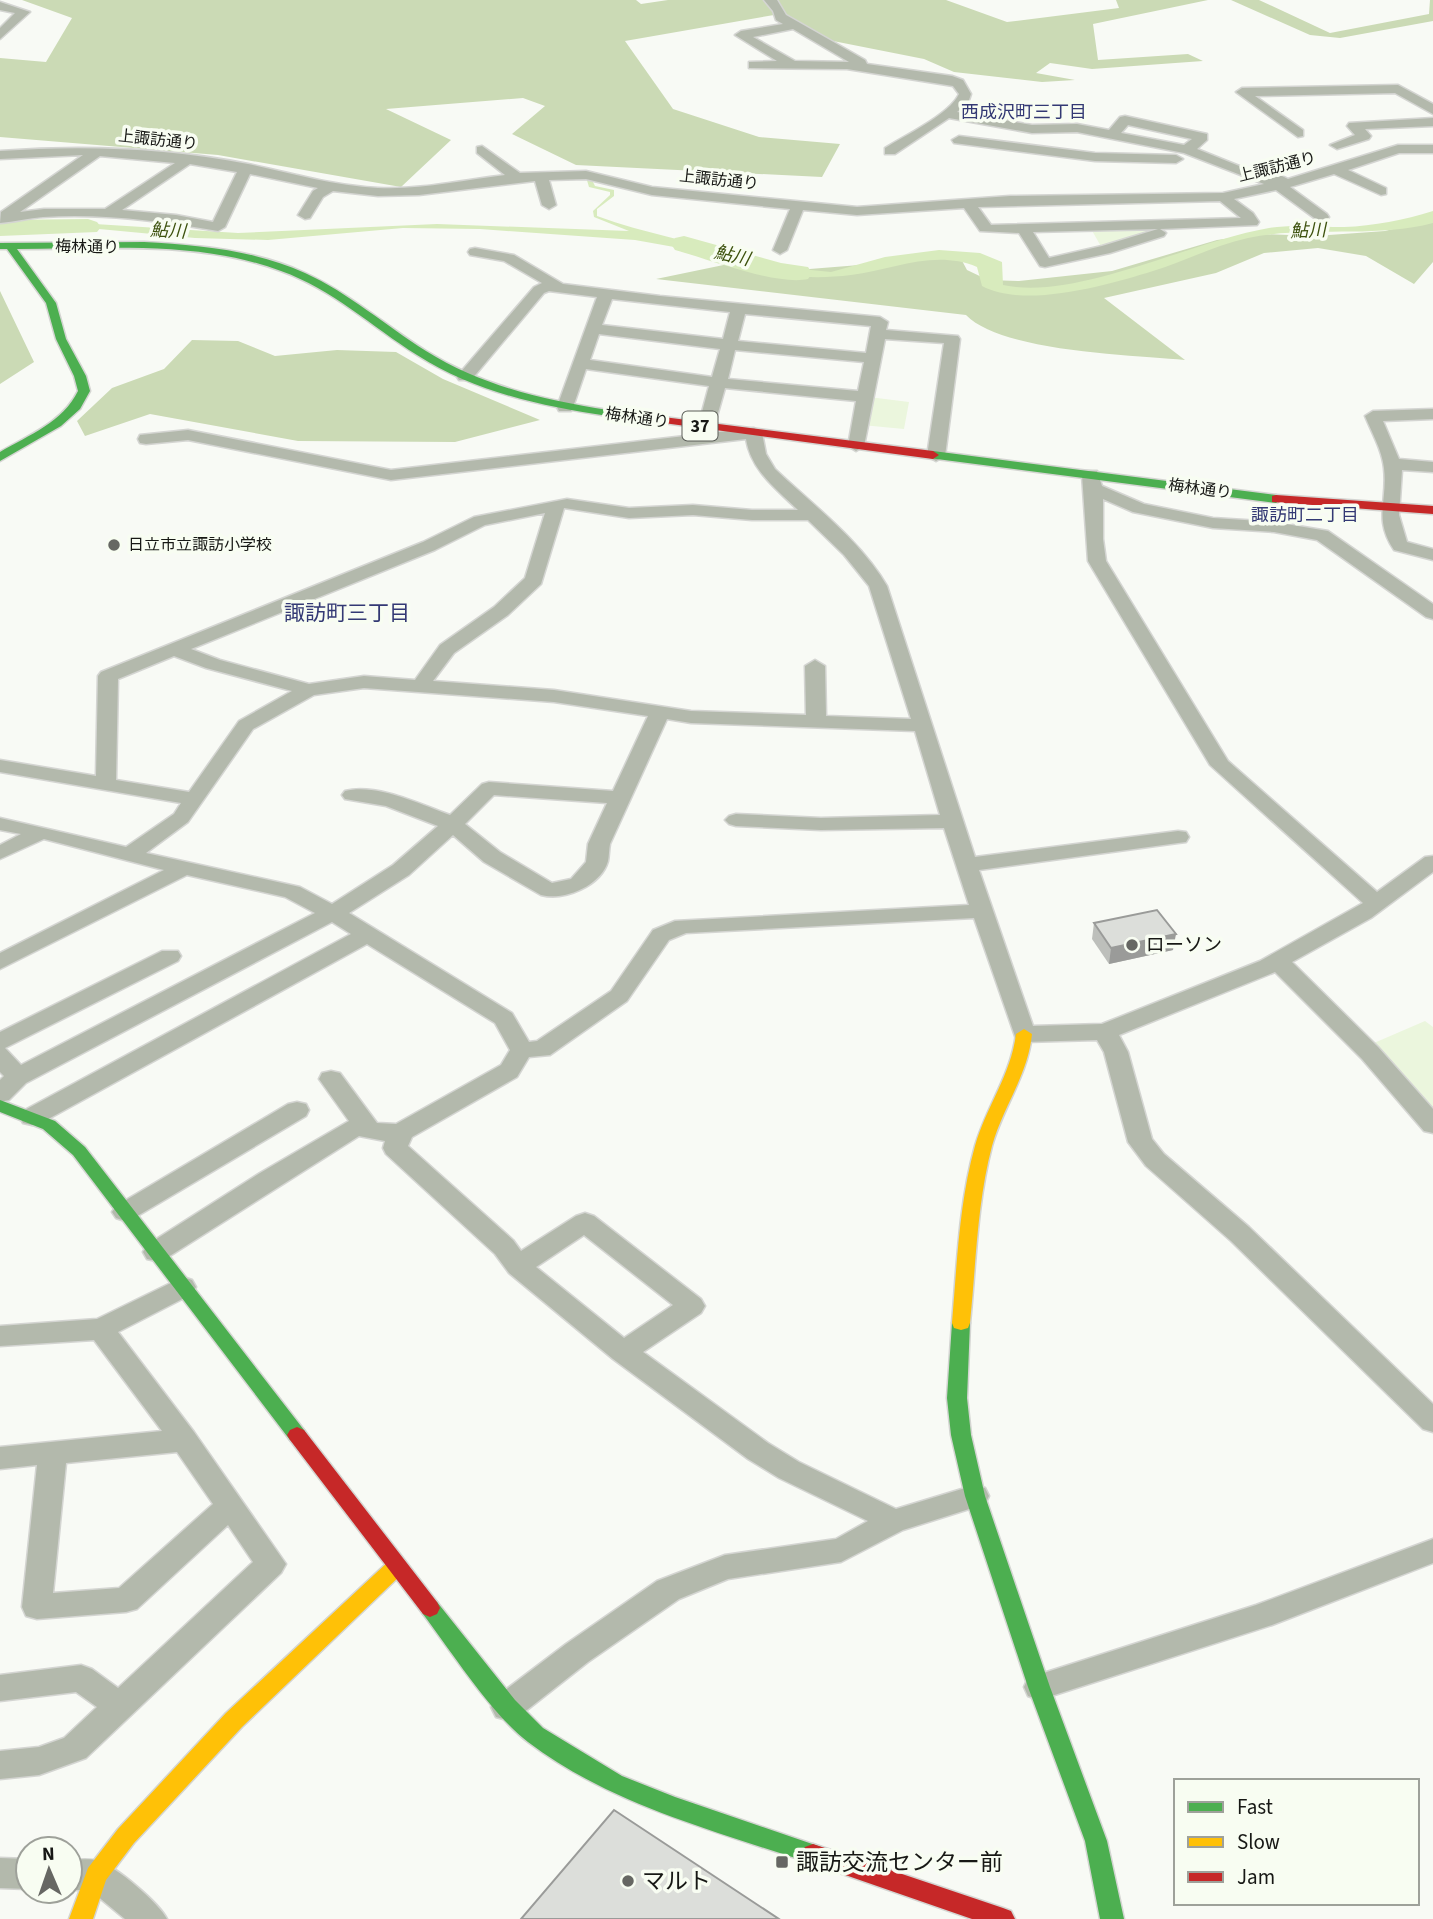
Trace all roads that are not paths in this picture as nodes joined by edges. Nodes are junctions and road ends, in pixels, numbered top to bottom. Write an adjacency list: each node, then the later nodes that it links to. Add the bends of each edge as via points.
1 (770, 0): 3 (street)
2 (0, 6): 4 (street, via 24,12)
3 (792, 26): 6 (street, via 741,35); 7 (street)
4 (0, 35)
5 (753, 65): 6 (street)
6 (792, 65): 7 (street)
7 (870, 68): 9 (street, via 958,83 965,94 963,100)
8 (1433, 110): 12 (street, via 1398,89 1242,92)
9 (947, 114): 11 (street); 20 (street)
10 (1433, 122): 15 (street, via 1354,126 1364,136)
11 (1050, 130): 13 (street, via 1077,128); 18 (street)
12 (1298, 133)
13 (1112, 135): 19 (street); 19 (street, via 1125,120 1202,137)
14 (959, 140): 18 (street)
15 (1337, 145)
16 (482, 149): 28 (street)
17 (1433, 149): 26 (street, 上諏訪通り, via 1398,149)
18 (1038, 150): 24 (street, via 1095,157)
19 (1187, 150): 24 (street)
20 (890, 151)
21 (97, 152): 22 (street, 上諏訪通り, via 31,150); 23 (street, 上諏訪通り); 42 (street)
22 (0, 155)
23 (188, 160): 25 (street, 上諏訪通り); 39 (street)
24 (1218, 160): 29 (street, via 1262,180)
25 (246, 168): 31 (street, 上諏訪通り); 39 (street, via 218,227)
26 (1336, 170): 29 (street, 上諏訪通り); 33 (street)
27 (540, 175): 28 (street, 上諏訪通り); 35 (street, 上諏訪通り, via 586,175 652,191); 37 (street)
28 (517, 177): 31 (street, 上諏訪通り, via 468,189 397,192)
29 (1299, 181): 30 (street, 上諏訪通り)
30 (1279, 186): 34 (street, 上諏訪通り); 41 (street)
31 (331, 187): 40 (street, via 318,194)
32 (792, 191): 35 (street)
33 (1381, 191)
34 (1223, 197): 36 (street, 上諏訪通り, via 1082,197); 43 (street, via 1252,222)
35 (779, 204): 38 (street, 上諏訪通り)
36 (969, 204): 38 (street, 上諏訪通り, via 920,201 857,211); 44 (street, via 985,228)
37 (548, 205)
38 (798, 206): 46 (street)
39 (108, 213): 42 (street, via 44,213)
40 (306, 215)
41 (1322, 217)
42 (0, 219)
43 (1161, 225): 44 (street); 44 (street, via 1163,232 1045,263)
44 (1024, 229)
45 (5, 246): 56 (street, 梅林通り / 37, via 167,248 282,268 319,285); 66 (street, via 50,302 84,395 63,420)
46 (780, 250)
47 (475, 252): 48 (street, via 511,258)
48 (558, 288): 49 (street); 56 (street, via 539,290)
49 (607, 293): 50 (street); 51 (street)
50 (739, 309): 52 (street, via 880,322); 53 (street)
51 (592, 328): 53 (street); 55 (street)
52 (878, 334): 54 (street); 65 (street, via 952,339)
53 (728, 345): 54 (street); 57 (street)
54 (873, 358): 58 (street)
55 (580, 363): 57 (street); 59 (street)
56 (465, 377): 59 (street, 梅林通り / 37)
57 (719, 384): 58 (street); 61 (street)
58 (865, 397): 64 (street)
59 (565, 407): 61 (street, 梅林通り / 37)
60 (1433, 414): 67 (street, via 1373,415)
61 (706, 427): 62 (street, 梅林通り / 37)
62 (754, 433): 63 (street, via 391,475 188,435); 64 (street, 梅林通り / 37); 73 (street, via 757,454 769,472)
63 (146, 439)
64 (856, 446): 65 (street, 梅林通り / 37)
65 (936, 456): 69 (street, 梅林通り / 37)
66 (0, 457)
67 (1392, 464): 68 (street); 71 (street)
68 (1433, 467)
69 (1093, 482): 71 (street, 梅林通り / 37); 75 (street, via 1139,508 1322,535); 99 (street, via 1092,543 1097,561 1220,765)
70 (567, 504): 73 (street, via 629,513 693,510)
71 (1388, 508): 72 (street, 梅林通り / 37); 74 (street, via 1391,532 1399,546)
72 (1433, 510)
73 (811, 515): 82 (street, via 871,573 878,586)
74 (1433, 555)
75 (1433, 613)
76 (173, 649): 78 (street, via 480,521 556,505 534,580 501,611 447,649); 79 (street); 84 (street, via 108,676)
77 (816, 666): 81 (street)
78 (420, 686): 79 (street, via 364,682); 80 (street, via 554,696)
79 (309, 690): 87 (street, via 246,725)
80 (660, 712): 81 (street); 86 (street)
81 (816, 721): 82 (street)
82 (924, 725): 89 (street)
83 (0, 766): 84 (street)
84 (106, 783): 87 (street)
85 (352, 794): 91 (street, via 390,800)
86 (620, 798): 91 (street, via 489,788); 91 (street, via 599,844 597,863 578,884 549,890 492,857)
87 (193, 799): 95 (street, via 181,818)
88 (736, 820): 89 (street, via 821,824)
89 (953, 821): 97 (street)
90 (0, 824): 92 (street)
91 (453, 824): 101 (street, via 401,870)
92 (41, 832): 94 (street); 95 (street)
93 (1178, 837): 97 (street)
94 (0, 853)
95 (129, 855): 98 (street)
96 (1433, 862): 99 (street)
97 (967, 865): 100 (street)
98 (184, 868): 101 (street, via 292,892); 105 (street)
99 (1376, 903): 104 (street)
100 (982, 911): 107 (street); 109 (street, via 683,926 661,935 620,996 542,1049)
101 (333, 914): 102 (street); 112 (street)
102 (367, 934): 109 (street, via 504,1018); 115 (street)
103 (170, 956): 108 (street)
104 (1277, 961): 106 (street); 116 (street)
105 (0, 962)
106 (1105, 1032): 107 (street); 126 (street, via 1116,1052 1140,1142 1155,1160 1240,1234)
107 (1024, 1034): 130 (street, via 1023,1056 995,1112 975,1183 957,1398)
108 (0, 1042)
109 (522, 1050): 118 (street, via 509,1071)
110 (0, 1055): 112 (street)
111 (331, 1079): 117 (street)
112 (8, 1086)
113 (0, 1106): 115 (street)
114 (298, 1110): 119 (street)
115 (32, 1117): 119 (street, via 66,1137)
116 (1433, 1125)
117 (369, 1129): 118 (street); 120 (street, via 356,1127)
118 (401, 1132): 121 (street, via 395,1147 504,1247)
119 (125, 1212): 120 (street)
120 (156, 1252): 122 (street)
121 (517, 1266): 125 (street); 125 (street, via 585,1222 692,1306)
122 (183, 1287): 123 (street); 134 (street)
123 (101, 1329): 124 (street); 127 (street)
124 (0, 1336)
125 (624, 1352): 132 (street, via 758,1451)
126 (1433, 1421)
127 (184, 1440): 128 (street); 131 (street)
128 (53, 1453): 129 (street); 131 (street, via 37,1607 126,1600)
129 (0, 1458)
130 (975, 1496): 132 (street); 135 (street)
131 (230, 1506): 137 (street, via 271,1564)
132 (894, 1521): 138 (street, via 841,1550 725,1567 668,1590)
133 (1433, 1551): 135 (street, via 1261,1616)
134 (397, 1566): 138 (street); 140 (street, via 234,1720 126,1836)
135 (1039, 1687): 144 (street, via 1096,1841)
136 (0, 1688): 137 (street, via 81,1678)
137 (119, 1706): 139 (street, via 75,1748 39,1762)
138 (507, 1707): 143 (street, via 535,1735 614,1783)
139 (0, 1766)
140 (84, 1874)
141 (84, 1876): 142 (street)
142 (150, 1919)
143 (1003, 1919)
144 (1112, 1919)

